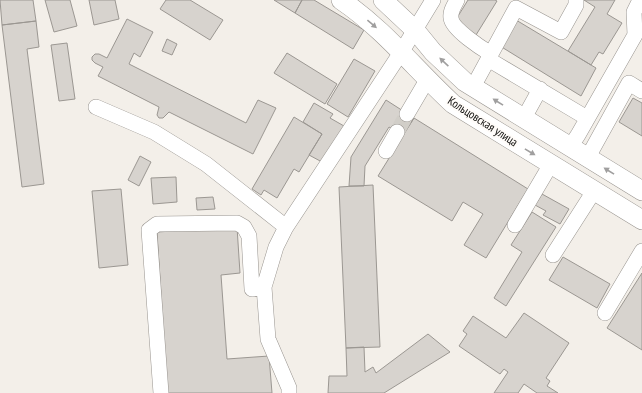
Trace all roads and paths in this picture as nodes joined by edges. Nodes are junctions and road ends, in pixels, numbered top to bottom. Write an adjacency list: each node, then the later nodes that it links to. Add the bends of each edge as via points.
1 (341, 0): 8 (main road, Кольцовская улица, one-way to 8)
2 (383, 0): 7 (main road, Кольцовская улица)
3 (433, 0): 7 (street)
4 (457, 0): 9 (street, via 452,11 452,21)
5 (576, 0): 9 (street, via 576,5 561,32 516,8)
6 (640, 0): 17 (street, via 634,12 635,35)
7 (415, 30): 8 (street); 11 (main road, Кольцовская улица, one-way to 7, via 433,52)
8 (402, 51): 10 (main road, Кольцовская улица); 27 (street)
9 (489, 56): 11 (street); 12 (street)
10 (427, 80): 15 (street); 22 (main road, Кольцовская улица, one-way to 22, via 452,104)
11 (473, 87): 16 (main road, Кольцовская улица, one-way to 11)
12 (540, 89): 16 (street); 17 (street)
13 (642, 91): 21 (street, via 629,84)
14 (96, 107): 27 (street, via 154,132 206,164)
15 (407, 114)
16 (524, 118): 19 (main road, Кольцовская улица)
17 (587, 118): 19 (street)
18 (397, 132): 20 (street)
19 (570, 147): 21 (main road, Кольцовская улица)
20 (386, 151)
21 (588, 157): 24 (main road, Кольцовская улица, one-way to 21)
22 (550, 164): 23 (main road, Кольцовская улица); 26 (street)
23 (594, 191): 25 (main road, Кольцовская улица); 29 (street)
24 (642, 191)
25 (642, 220)
26 (515, 225)
27 (286, 227): 30 (street, via 276,247)
28 (642, 251): 31 (street)
29 (553, 255)
30 (264, 288): 32 (street, via 252,289 249,236 244,227 237,223 157,224 149,230); 33 (street, via 268,339)
31 (605, 313)
32 (161, 393)
33 (289, 393)

